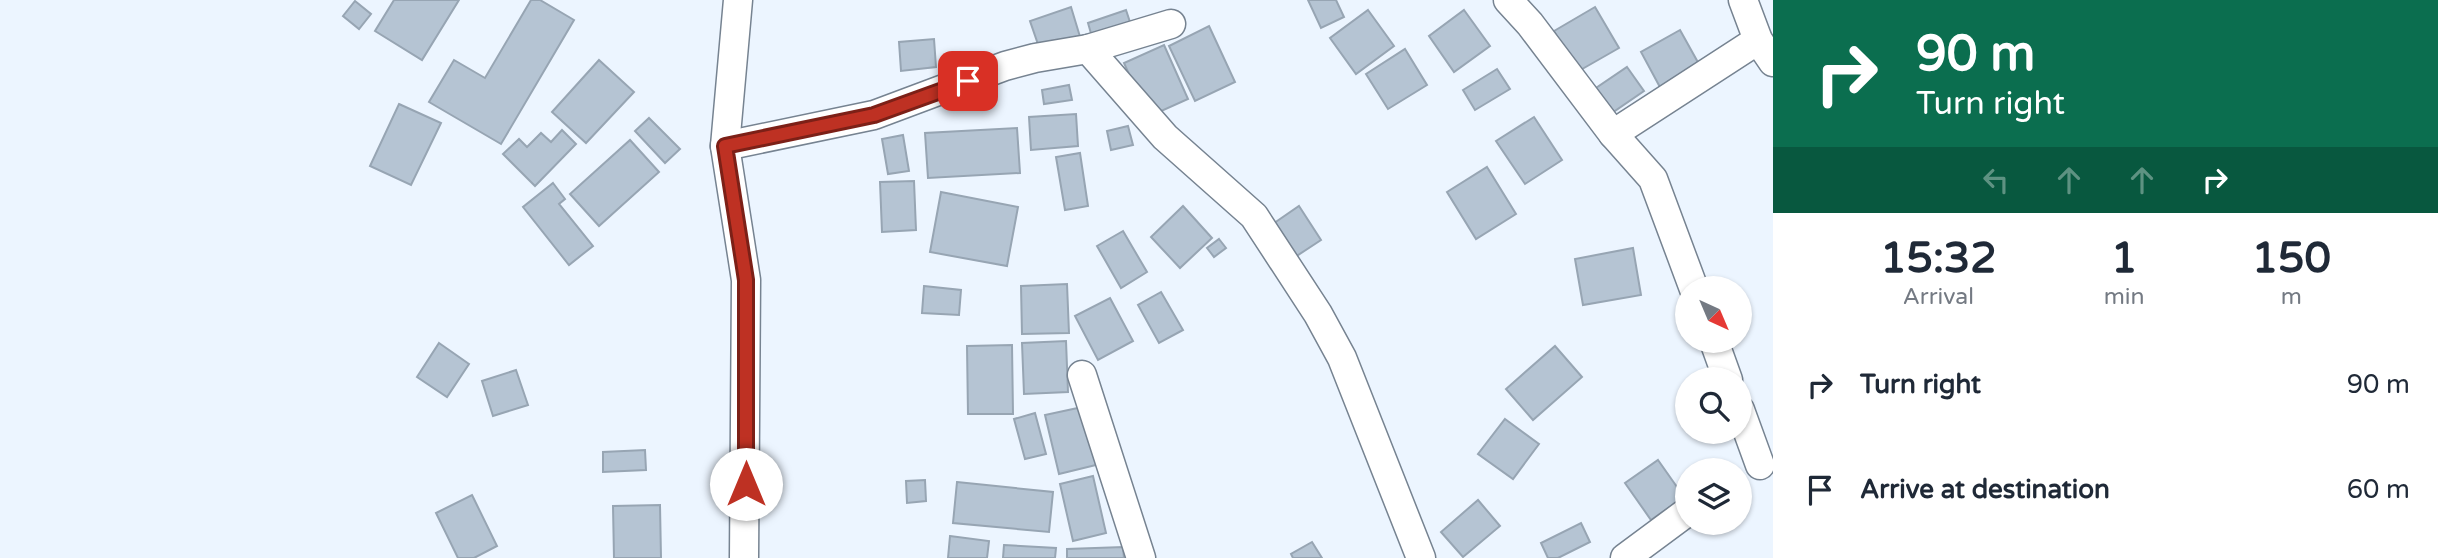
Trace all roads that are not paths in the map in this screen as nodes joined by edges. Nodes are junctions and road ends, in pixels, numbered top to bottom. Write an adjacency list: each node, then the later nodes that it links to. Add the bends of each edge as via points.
1 (738, 0): 8 (street)
2 (1508, 0): 7 (street)
3 (1743, 0): 6 (street)
4 (1171, 24): 5 (street)
5 (1087, 49): 8 (street, via 1005,66 874,115); 16 (street, via 1165,137 1254,216 1342,358)
6 (1765, 51): 7 (street)
7 (1613, 134): 9 (street, via 1653,179)
8 (725, 146): 14 (street, via 746,280)
9 (1689, 276)
10 (1082, 375): 15 (street)
11 (1751, 444): 12 (street)
12 (1758, 466)
13 (1675, 521): 17 (street)
14 (744, 558)
15 (1141, 558)
16 (1421, 558)
17 (1625, 558)

